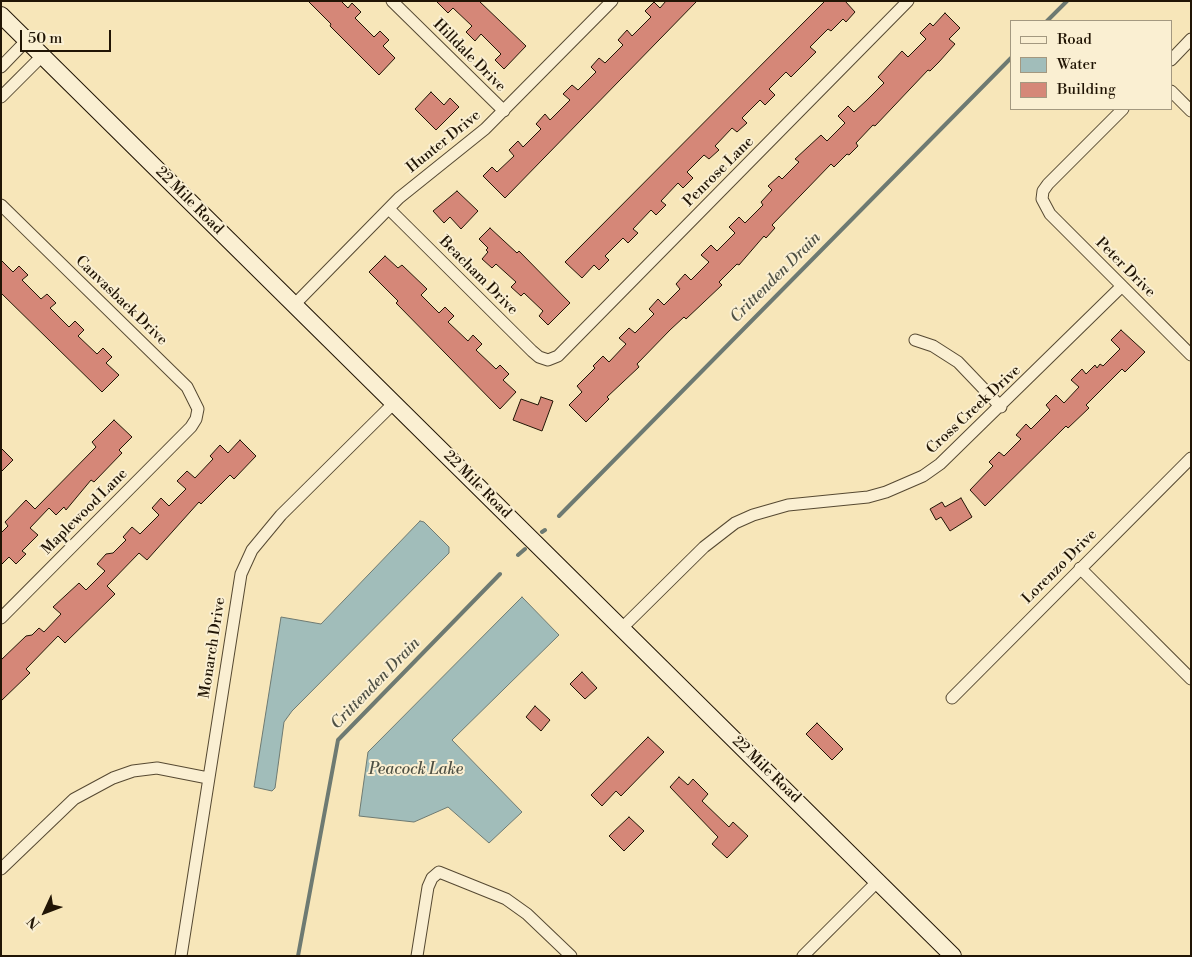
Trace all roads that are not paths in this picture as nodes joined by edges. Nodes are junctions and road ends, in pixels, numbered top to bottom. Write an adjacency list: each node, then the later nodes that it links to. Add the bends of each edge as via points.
1 (392, 1): 13 (street, Hilldale Drive)
2 (612, 1): 13 (street, Hunter Drive)
3 (908, 1): 21 (street, Penrose Lane, via 564,352)
4 (1, 15): 6 (street, 22 Mile Road)
5 (1191, 39): 8 (street)
6 (27, 40): 7 (street, 22 Mile Road); 9 (street)
7 (42, 56): 11 (street); 18 (street, 22 Mile Road)
8 (1172, 59)
9 (1, 68)
10 (1172, 92): 14 (street)
11 (1, 96)
12 (1121, 110): 17 (street, Peter Drive, via 1048,184 1042,199 1050,214)
13 (504, 111): 16 (street, Hunter Drive)
14 (1191, 111)
15 (1, 205): 24 (street, Canvasback Drive, via 187,387 198,409)
16 (389, 209): 18 (street, Hunter Drive); 21 (street, Beacham Drive, via 532,352)
17 (1122, 286): 20 (street, Peter Drive); 23 (street, Cross Creek Drive)
18 (294, 304): 22 (street, 22 Mile Road)
19 (915, 340): 23 (street, via 933,346 958,362)
20 (1191, 355)
21 (548, 360)
22 (394, 403): 28 (street, 22 Mile Road); 31 (street, Monarch Drive, via 281,515 252,550 240,582)
23 (1001, 407): 28 (street, Cross Creek Drive, via 947,459 906,485 868,496 771,509 735,524 704,547)
24 (190, 427): 27 (street, Maplewood Lane)
25 (1191, 458): 26 (street, Lorenzo Drive)
26 (1080, 568): 29 (street); 30 (street, Lorenzo Drive)
27 (1, 618)
28 (622, 628): 33 (street, 22 Mile Road)
29 (1191, 679)
30 (952, 698)
31 (208, 778): 32 (street, via 158,768 113,778 74,798); 34 (street, Monarch Drive)
32 (1, 869)
33 (879, 880): 37 (street); 38 (street, 22 Mile Road)
34 (181, 956)
35 (417, 956): 36 (street, via 428,887 439,872 506,899 527,914)
36 (571, 956)
37 (803, 956)
38 (954, 956)

